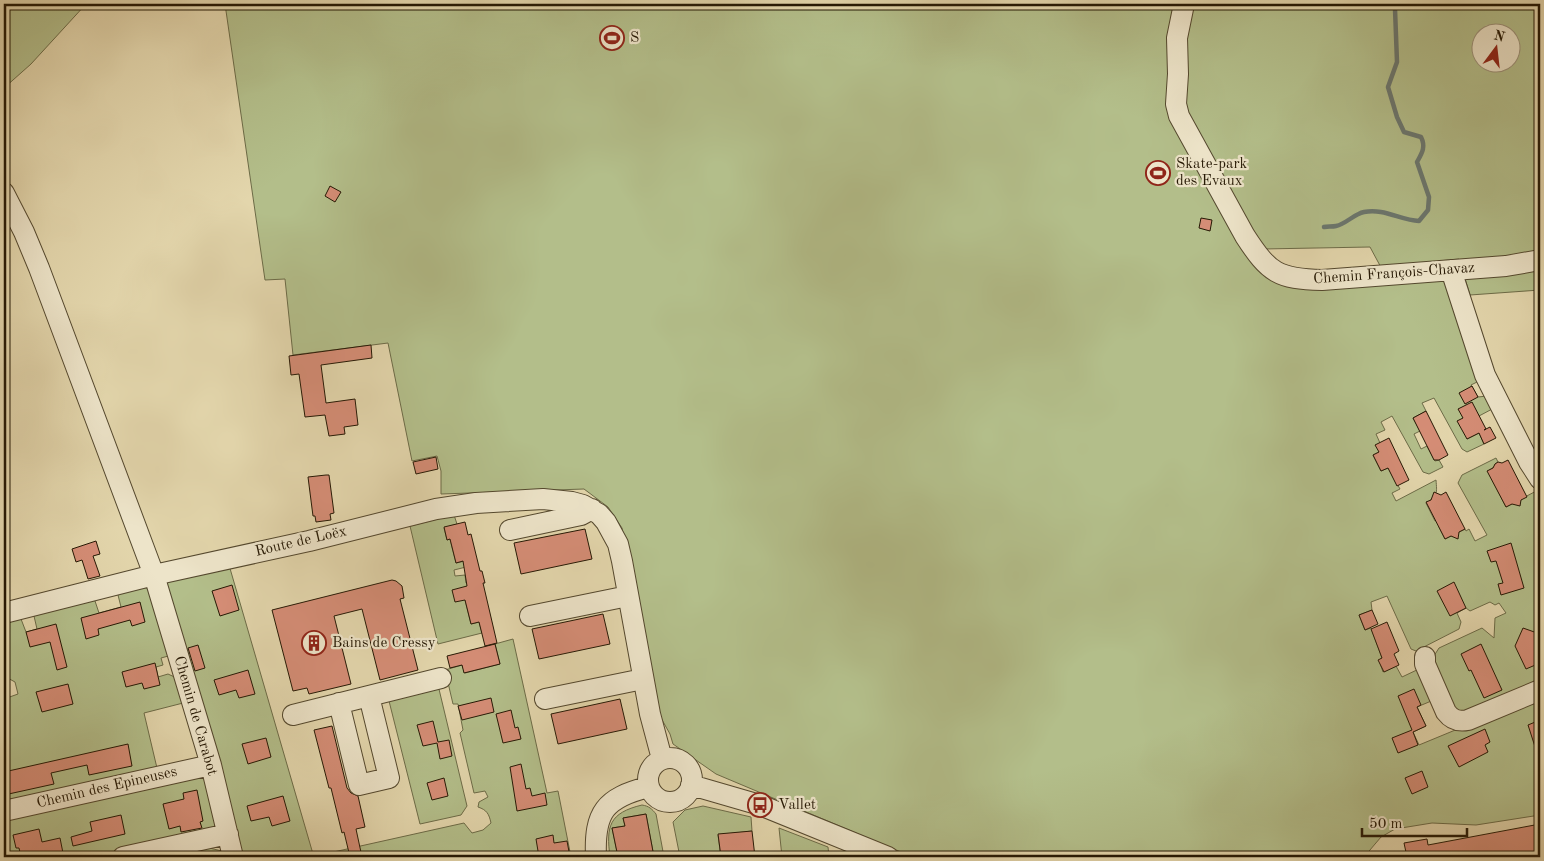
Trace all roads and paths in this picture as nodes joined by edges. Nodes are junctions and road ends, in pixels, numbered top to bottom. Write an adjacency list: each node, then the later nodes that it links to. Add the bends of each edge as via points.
1 (1184, 4): 4 (street, Chemin François-Chavaz, via 1177,38 1176,104 1245,236 1272,269 1286,277 1322,280)
2 (4, 193): 8 (street, via 39,268)
3 (1540, 260): 4 (street, Chemin François-Chavaz)
4 (1451, 270): 5 (street, via 1485,375)
5 (1540, 479)
6 (592, 509): 7 (street); 8 (street, Route de Loëx, via 572,502 543,499 458,505); 9 (street, Route de Loëx, via 606,522 618,544)
7 (510, 530)
8 (154, 575): 10 (street, Route de Loëx); 21 (street, Chemin de Carabot)
9 (628, 596): 11 (street); 14 (street, Route de Loëx)
10 (4, 613)
11 (530, 616)
12 (1425, 658): 15 (street, via 1446,712 1455,720 1468,720)
13 (441, 678): 16 (street)
14 (644, 679): 17 (street); 20 (street, Route de Loëx)
15 (1540, 690)
16 (368, 696): 18 (street); 18 (street, via 388,778 359,785)
17 (545, 700)
18 (338, 704): 19 (street)
19 (293, 715)
20 (662, 759): 22 (street, via 675,758 682,762 691,773); 23 (street, via 651,768)
21 (210, 766): 24 (street, Chemin des Epineuses); 25 (street, Chemin de Carabot)
22 (691, 785): 23 (street, via 684,796 673,802 654,796); 29 (street, via 760,805)
23 (648, 786): 28 (street, via 622,795 605,810 596,832)
24 (4, 811)
25 (228, 834): 26 (street); 27 (street, Chemin de Carabot)
26 (124, 857)
27 (233, 857)
28 (596, 857)
29 (888, 857)

